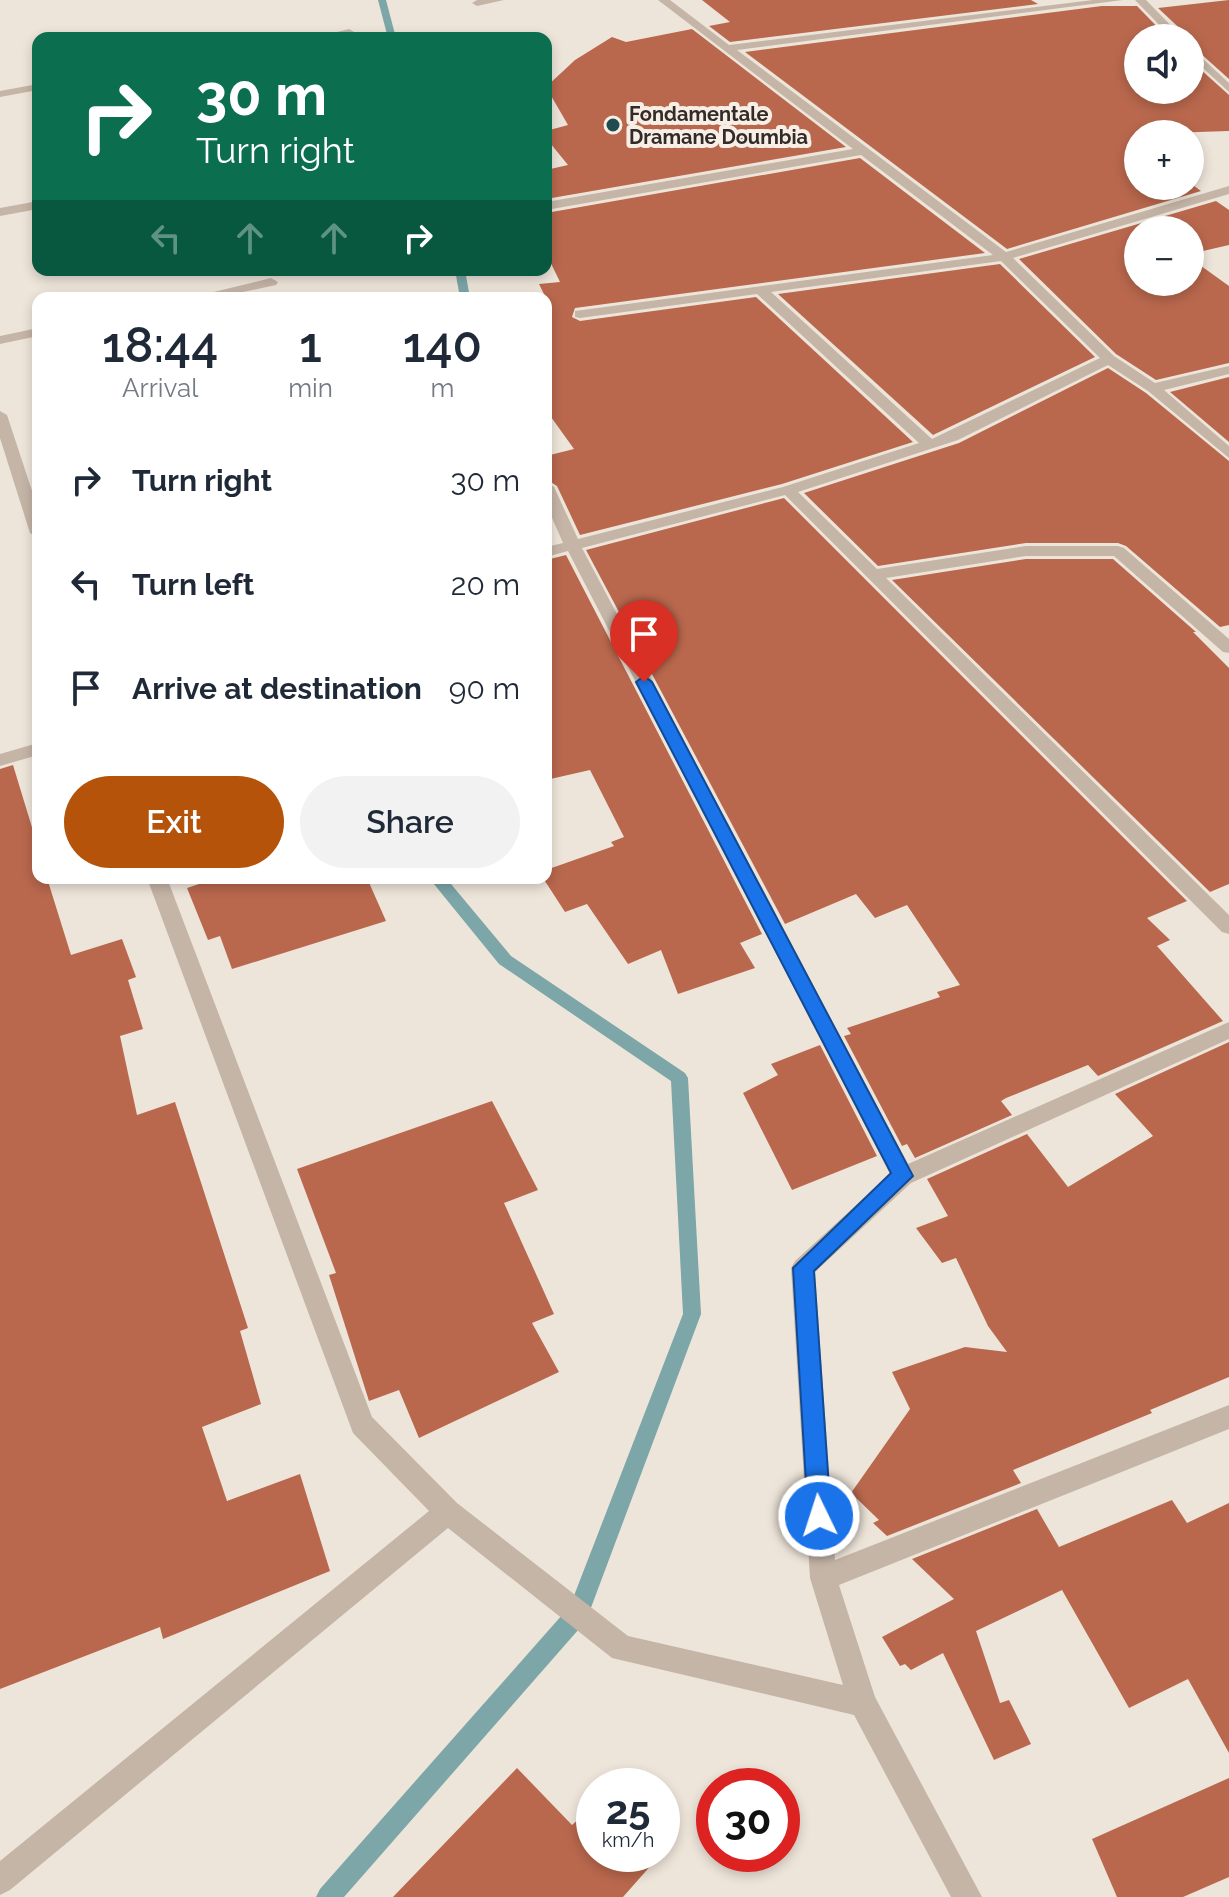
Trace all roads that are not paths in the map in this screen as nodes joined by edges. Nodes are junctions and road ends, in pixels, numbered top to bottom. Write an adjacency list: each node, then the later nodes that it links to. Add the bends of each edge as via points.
1 (499, 0): 5 (street)
2 (663, 0): 7 (street)
3 (1118, 0): 7 (street)
4 (1140, 0): 6 (street)
5 (477, 3)
6 (1164, 24)
7 (729, 48): 12 (street)
8 (1204, 64): 10 (street)
9 (32, 88): 11 (street)
10 (1229, 89)
11 (0, 94)
12 (862, 151): 14 (street); 17 (street)
13 (1229, 190): 17 (street)
14 (552, 205)
15 (32, 206): 16 (street)
16 (0, 212)
17 (1004, 257): 19 (street); 24 (street)
18 (268, 276): 20 (street)
19 (759, 289): 21 (street); 28 (street)
20 (216, 292)
21 (580, 314)
22 (32, 333): 23 (street)
23 (0, 340)
24 (1109, 359): 26 (street); 28 (street, via 953,437)
25 (1229, 370): 26 (street)
26 (1153, 388): 29 (street)
27 (0, 415): 32 (street)
28 (928, 443): 30 (street)
29 (1229, 454)
30 (788, 490): 33 (street); 35 (street)
31 (552, 500): 33 (street)
32 (32, 514)
33 (572, 544): 34 (street); 42 (street)
34 (552, 550)
35 (873, 575): 36 (street, via 998,554 1118,551); 40 (street)
36 (1229, 648)
37 (32, 751): 38 (street)
38 (0, 760)
39 (159, 884): 44 (street, via 362,1425)
40 (1229, 927)
41 (1229, 1030): 42 (street)
42 (903, 1176): 45 (street, via 803,1268)
43 (1229, 1417): 45 (street)
44 (448, 1512): 46 (street, via 622,1648); 47 (street)
45 (823, 1578): 46 (street)
46 (863, 1703): 48 (street)
47 (0, 1880)
48 (967, 1897)

